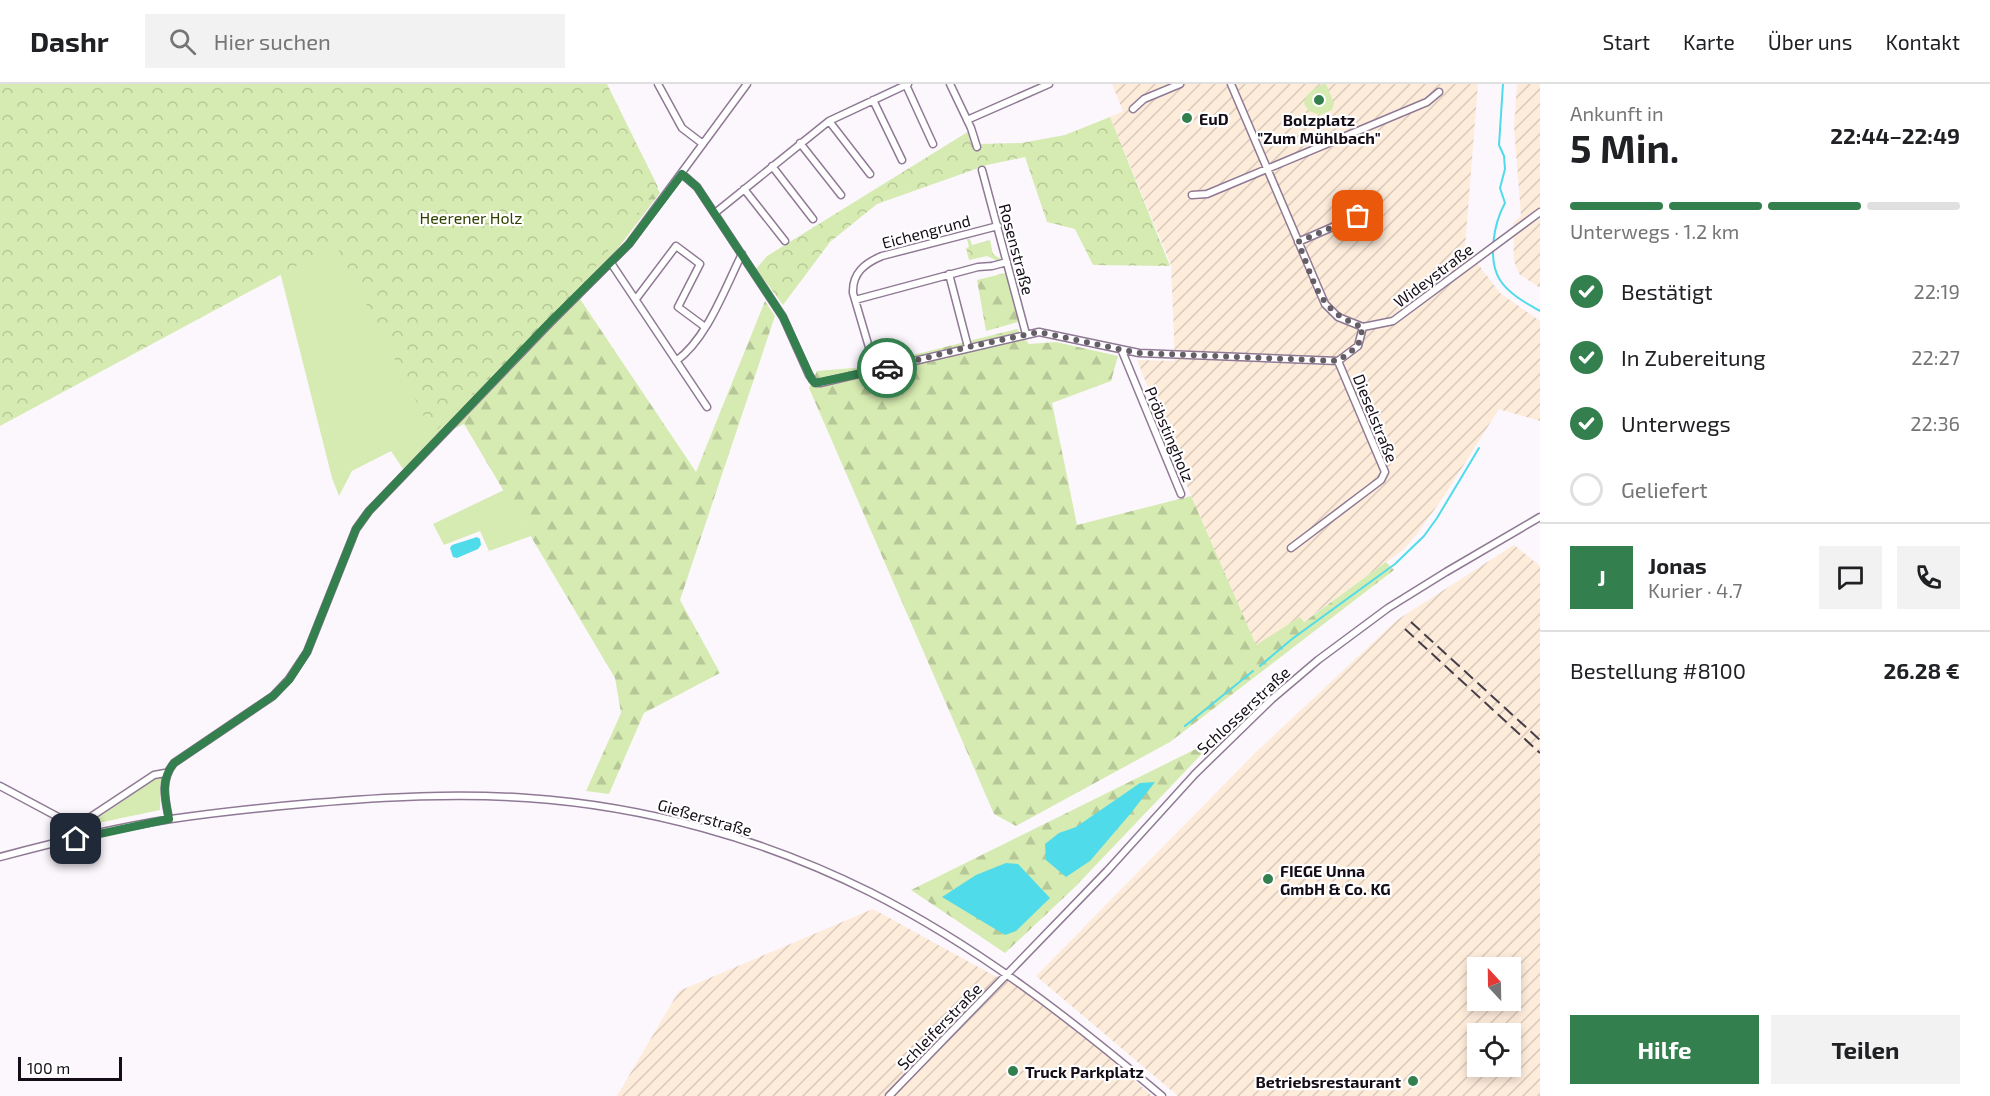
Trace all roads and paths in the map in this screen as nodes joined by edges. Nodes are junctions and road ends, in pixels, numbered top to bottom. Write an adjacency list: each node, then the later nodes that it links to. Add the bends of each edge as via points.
1 (658, 84): 14 (street, via 682,128)
2 (747, 84): 14 (street)
3 (950, 84): 11 (street)
4 (1049, 84): 11 (street)
5 (1180, 84): 10 (street, via 1144,99)
6 (1232, 84): 19 (street)
7 (907, 85): 9 (street); 15 (street)
8 (1439, 92): 19 (street, via 1427,102)
9 (873, 100): 12 (street); 17 (street)
10 (1133, 109)
11 (967, 120): 16 (street)
12 (828, 121): 13 (street); 22 (street)
13 (800, 143): 18 (street); 24 (street)
14 (703, 144): 21 (street)
15 (933, 144)
16 (977, 147)
17 (902, 160)
18 (772, 166): 23 (street); 29 (street)
19 (1267, 169): 25 (street, via 1207,194); 32 (street)
20 (982, 170): 30 (street, Rosenstraße)
21 (682, 174): 27 (street, via 697,187); 34 (street)
22 (870, 174)
23 (744, 189): 27 (street); 31 (street)
24 (841, 195)
25 (1192, 195)
26 (1540, 212): 40 (street, Wideystraße, via 1393,321)
27 (715, 213): 33 (street)
28 (1373, 213): 32 (street)
29 (813, 219)
30 (998, 226): 35 (street, Rosenstraße); 38 (street, Eichengrund, via 874,259 855,278)
31 (785, 241)
32 (1298, 242): 40 (street, via 1325,304 1338,317)
33 (742, 254): 39 (street); 46 (street, via 783,317 815,383)
34 (611, 262): 37 (street); 51 (street, via 369,511 356,529 307,652 289,680 273,696)
35 (1007, 262): 36 (street); 41 (street, Rosenstraße)
36 (949, 274): 38 (street); 42 (street)
37 (636, 299): 39 (street, via 676,246 699,264 678,307); 44 (street)
38 (855, 300): 46 (street, Eichengrund)
39 (705, 327): 44 (street, via 693,347)
40 (1363, 327): 45 (street, via 1358,346)
41 (1026, 334): 42 (street); 43 (street, via 1039,332)
42 (968, 347): 46 (street)
43 (1122, 351): 45 (street); 48 (street, Pröbstingholz)
44 (676, 361): 47 (street)
45 (1338, 361): 50 (street, Dieselstraße, via 1385,472 1381,480)
46 (876, 371)
47 (707, 407)
48 (1181, 494)
49 (1540, 517): 55 (street, Schlosserstraße, via 1388,608 1293,681 1200,768)
50 (1291, 548)
51 (165, 773): 52 (street, via 154,775 73,825); 53 (street)
52 (0, 786)
53 (169, 819): 54 (street, Gießerstraße); 55 (street, Gießerstraße, via 409,796 529,798 626,810 707,829 825,872 902,910)
54 (0, 857)
55 (1008, 974): 56 (street, Schleiferstraße); 57 (street, Gießerstraße)
56 (889, 1096)
57 (1162, 1096)

